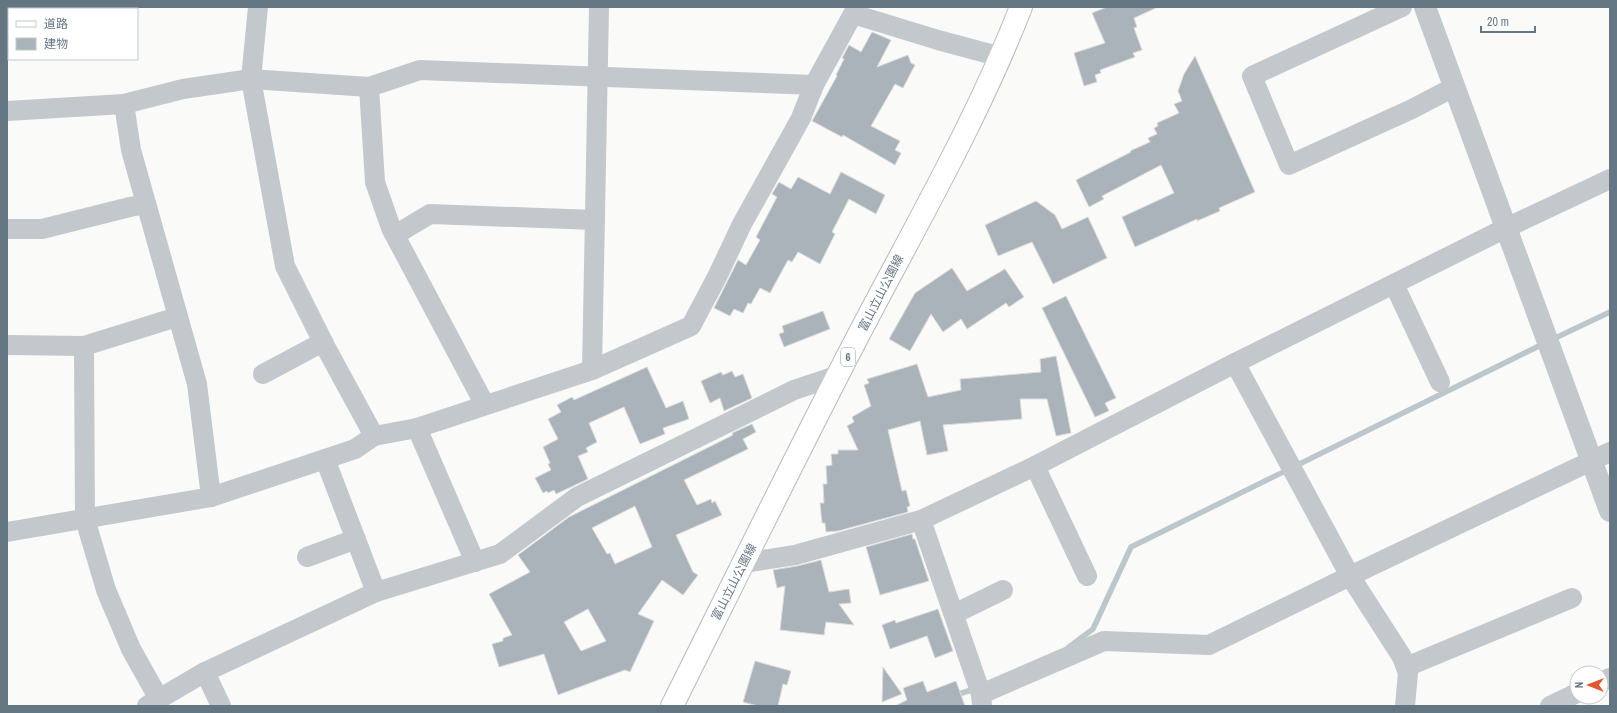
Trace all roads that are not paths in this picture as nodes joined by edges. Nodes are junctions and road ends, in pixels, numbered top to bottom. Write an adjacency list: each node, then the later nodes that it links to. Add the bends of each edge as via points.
1 (258, 7): 8 (street)
2 (599, 7): 7 (street)
3 (1021, 7): 6 (main road, 富山立山公園線 / 6)
4 (1402, 7): 11 (street, via 1252,76 1289,165)
5 (1424, 7): 11 (street)
6 (1001, 57): 9 (street, via 853,14); 28 (main road, 富山立山公園線 / 6)
7 (598, 77): 9 (street); 10 (street, via 420,70); 16 (street)
8 (251, 79): 10 (street); 12 (street, via 183,89); 22 (street, via 285,266)
9 (814, 85): 26 (street, via 800,118 742,224 691,326)
10 (368, 87): 19 (street, via 375,182)
11 (1454, 87): 17 (street)
12 (124, 104): 13 (street); 15 (street, via 131,150)
13 (7, 111)
14 (1610, 179): 17 (street)
15 (146, 204): 18 (street, via 42,228); 21 (street)
16 (595, 220): 19 (street, via 430,214); 26 (street)
17 (1506, 228): 20 (street); 35 (street)
18 (7, 229)
19 (395, 234): 30 (street)
20 (1394, 284): 25 (street); 29 (street)
21 (177, 317): 24 (street); 37 (street, via 197,384)
22 (323, 342): 27 (street); 32 (street)
23 (7, 345): 24 (street)
24 (84, 346): 39 (street)
25 (1235, 362): 36 (street); 47 (street)
26 (592, 370): 30 (street)
27 (263, 374)
28 (838, 374): 44 (street, via 794,390 577,497 500,554); 45 (main road, 富山立山公園線 / 6)
29 (1440, 382)
30 (485, 405): 31 (street)
31 (417, 428): 32 (street); 44 (street)
32 (374, 436): 34 (street, via 355,449)
33 (1610, 452): 35 (street)
34 (325, 460): 37 (street); 42 (street)
35 (1591, 461): 38 (street); 47 (street)
36 (1035, 466): 40 (street); 46 (street)
37 (211, 497): 39 (street)
38 (1610, 511)
39 (85, 519): 41 (street); 56 (street, via 106,590)
40 (921, 520): 45 (street, via 795,555); 51 (street)
41 (7, 532)
42 (356, 539): 43 (street); 49 (street)
43 (307, 557)
44 (475, 562): 49 (street)
45 (744, 563): 58 (main road, 富山立山公園線 / 6)
46 (1087, 576)
47 (1350, 576): 52 (street); 55 (street, via 1209,645 1104,641)
48 (1003, 590): 51 (street)
49 (376, 592): 53 (street)
50 (1572, 598): 52 (street)
51 (954, 614): 55 (street)
52 (1406, 667): 59 (street, via 1408,673)
53 (205, 672): 56 (street); 57 (street)
54 (1569, 697): 60 (street)
55 (982, 700)
56 (153, 703)
57 (221, 706)
58 (672, 706)
59 (1405, 706)
60 (1550, 706)

